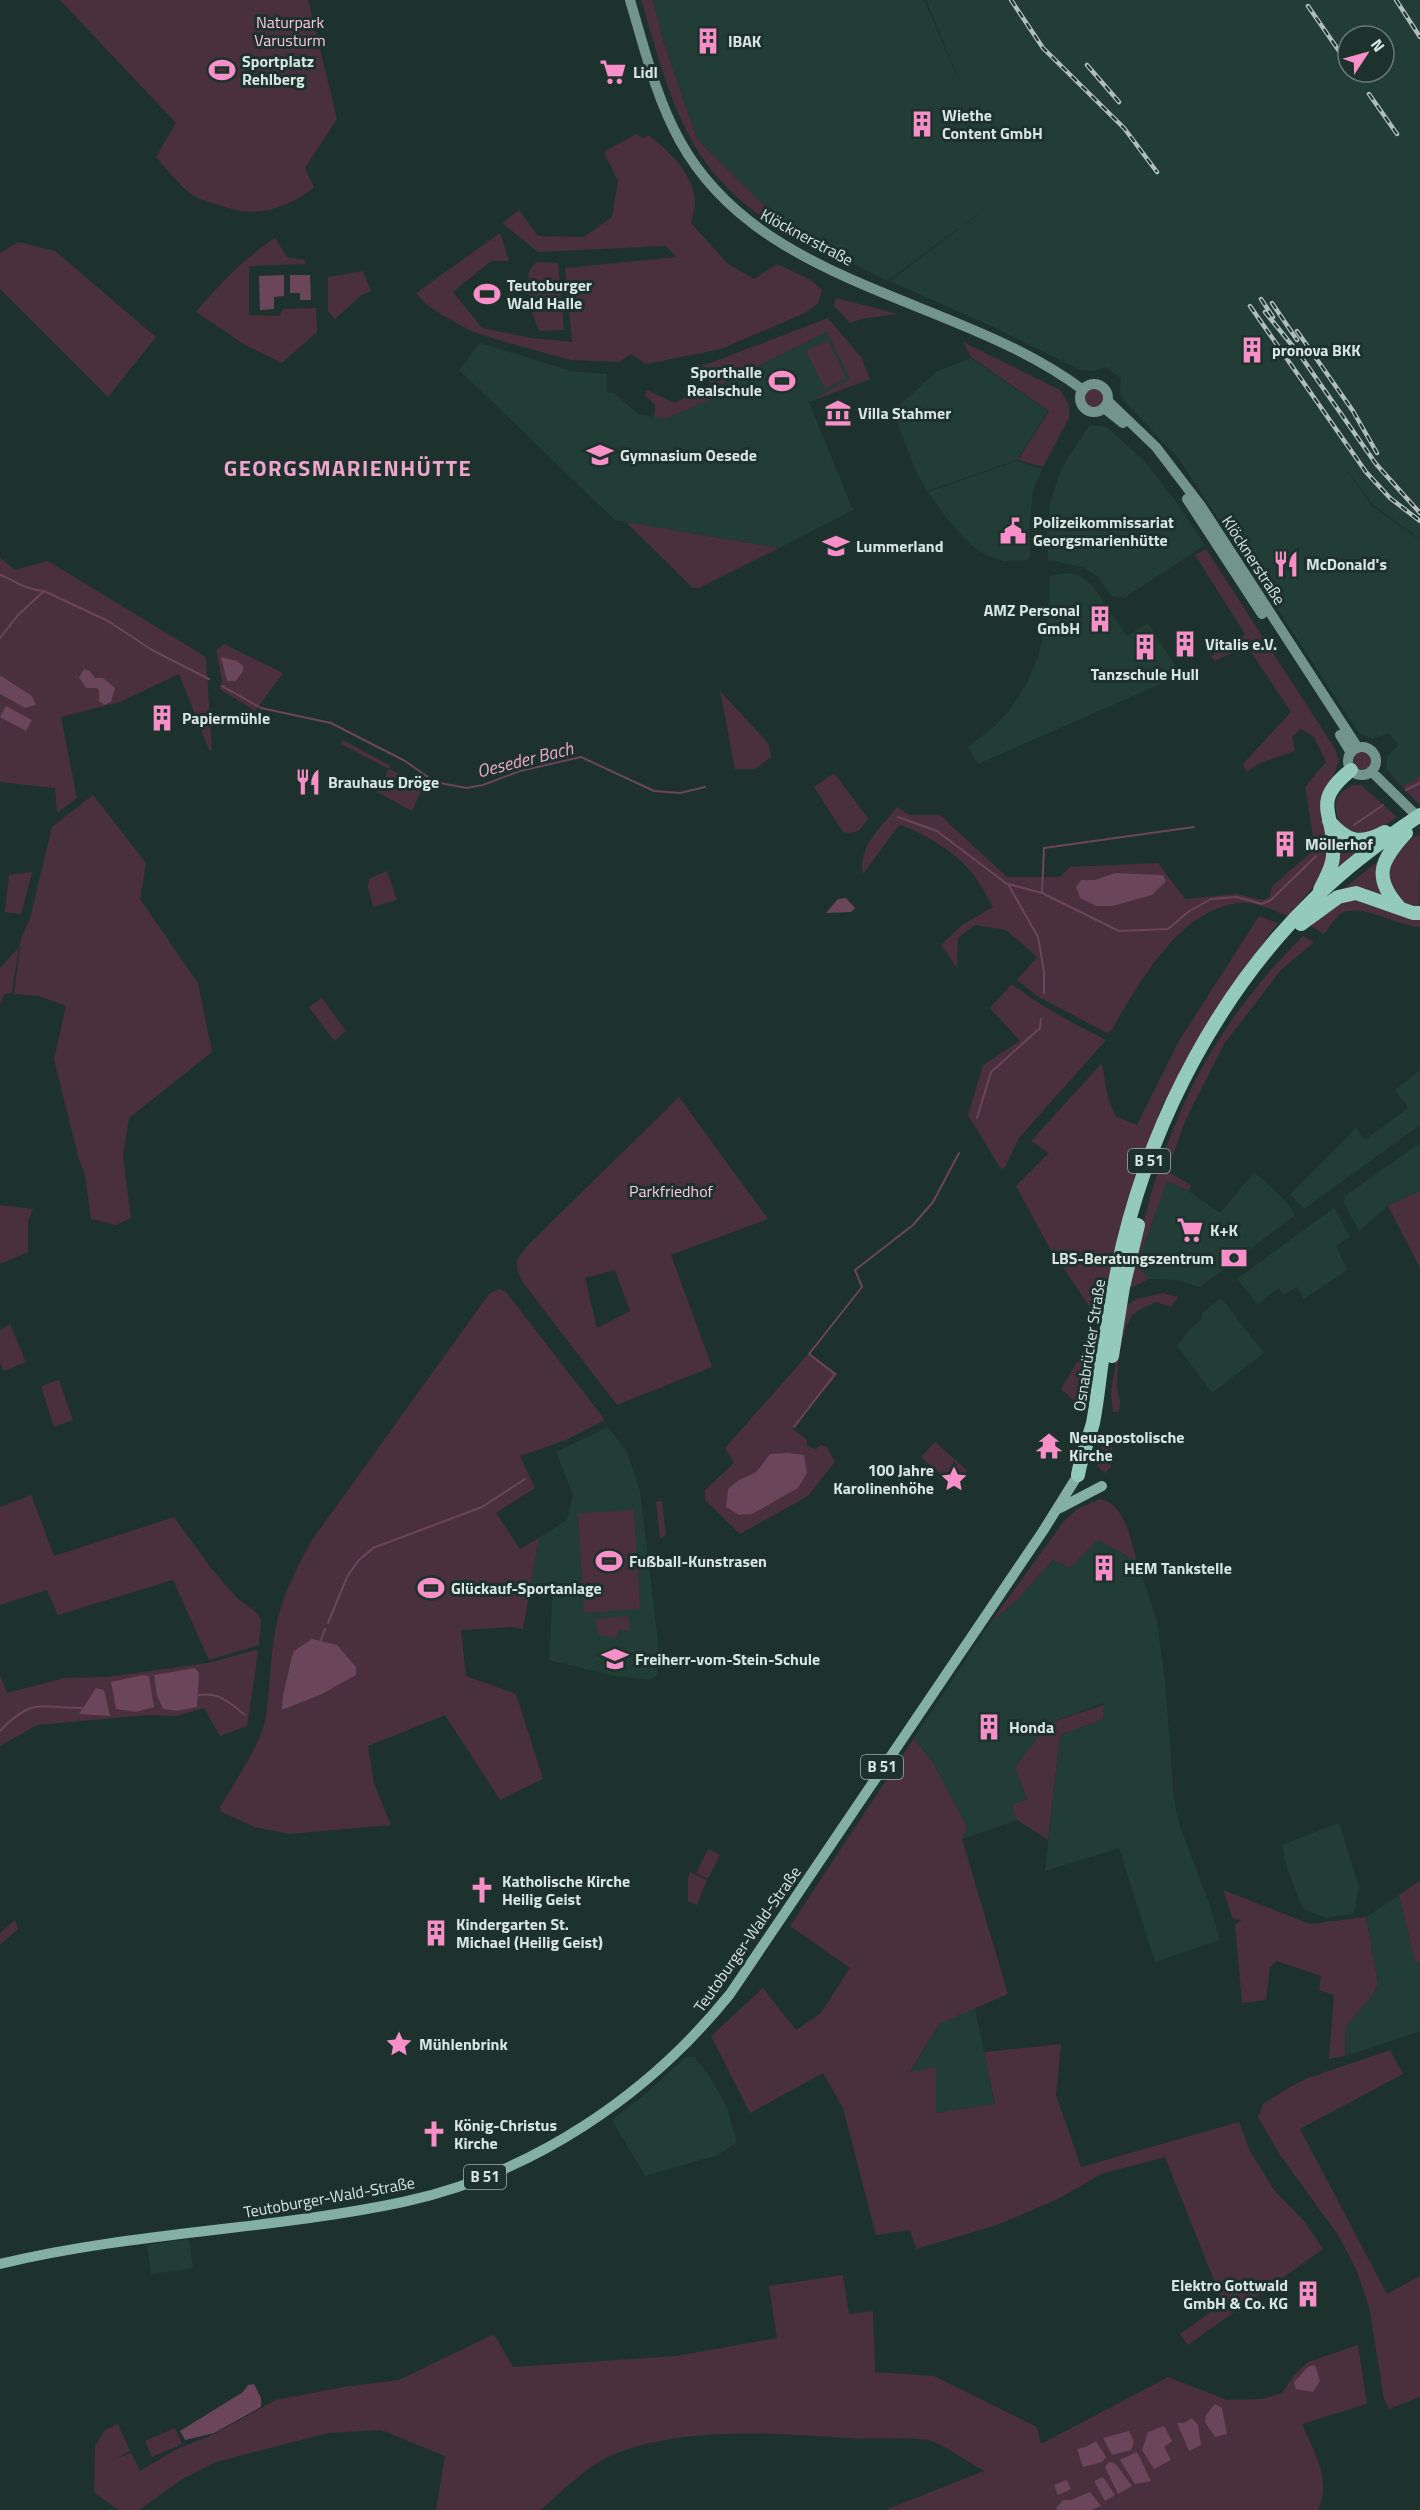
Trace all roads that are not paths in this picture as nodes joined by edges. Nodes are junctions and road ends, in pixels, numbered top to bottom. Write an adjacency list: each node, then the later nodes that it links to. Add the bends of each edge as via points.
1 (630, 0): 2 (main road, Klöcknerstraße, via 663,104 681,143 704,177 747,221 822,265 1043,364)
2 (1083, 390): 3 (main road, via 1099,385 1106,390); 3 (main road, via 1080,398 1086,409 1094,412)
3 (1106, 405): 4 (main road, Klöcknerstraße, via 1163,466); 5 (main road, Klöcknerstraße, via 1136,427 1174,469)
4 (1213, 538): 5 (main road, via 1238,570); 6 (main road, Klöcknerstraße)
5 (1241, 568): 6 (main road, Klöcknerstraße)
6 (1354, 751): 7 (main road, via 1348,762); 8 (main road, via 1366,748 1373,753 1376,760)
7 (1352, 770): 8 (main road, via 1359,774); 10 (highway, via 1332,788 1326,807)
8 (1371, 771): 11 (main road)
9 (1420, 814): 12 (highway, Osnabrücker Straße / B 51)
10 (1328, 819): 12 (highway, via 1339,832 1356,839); 13 (highway, via 1334,855)
11 (1420, 821): 12 (highway, Osnabrücker Straße / B 51)
12 (1403, 831): 13 (highway, Osnabrücker Straße / B 51, via 1356,861); 14 (highway, via 1382,870 1388,895); 16 (highway, Osnabrücker Straße / B 51)
13 (1317, 895): 16 (highway, Osnabrücker Straße / B 51)
14 (1401, 909): 15 (highway); 16 (highway, via 1356,892 1338,897)
15 (1420, 913)
16 (1293, 927): 17 (highway, Osnabrücker Straße / B 51, via 1215,1038 1177,1110 1142,1205); 17 (highway, Osnabrücker Straße / B 51, via 1243,980 1170,1109 1124,1242 1112,1298)
17 (1112, 1325): 18 (highway, Osnabrücker Straße / B 51, via 1098,1432)
18 (1078, 1476): 20 (main road, Teutoburger-Wald-Straße / B 51)
19 (1102, 1486): 20 (main road)
20 (1058, 1509): 21 (main road, Teutoburger-Wald-Straße / B 51, via 730,1994 690,2041 609,2110 509,2167 405,2202 118,2242)
21 (0, 2264)

